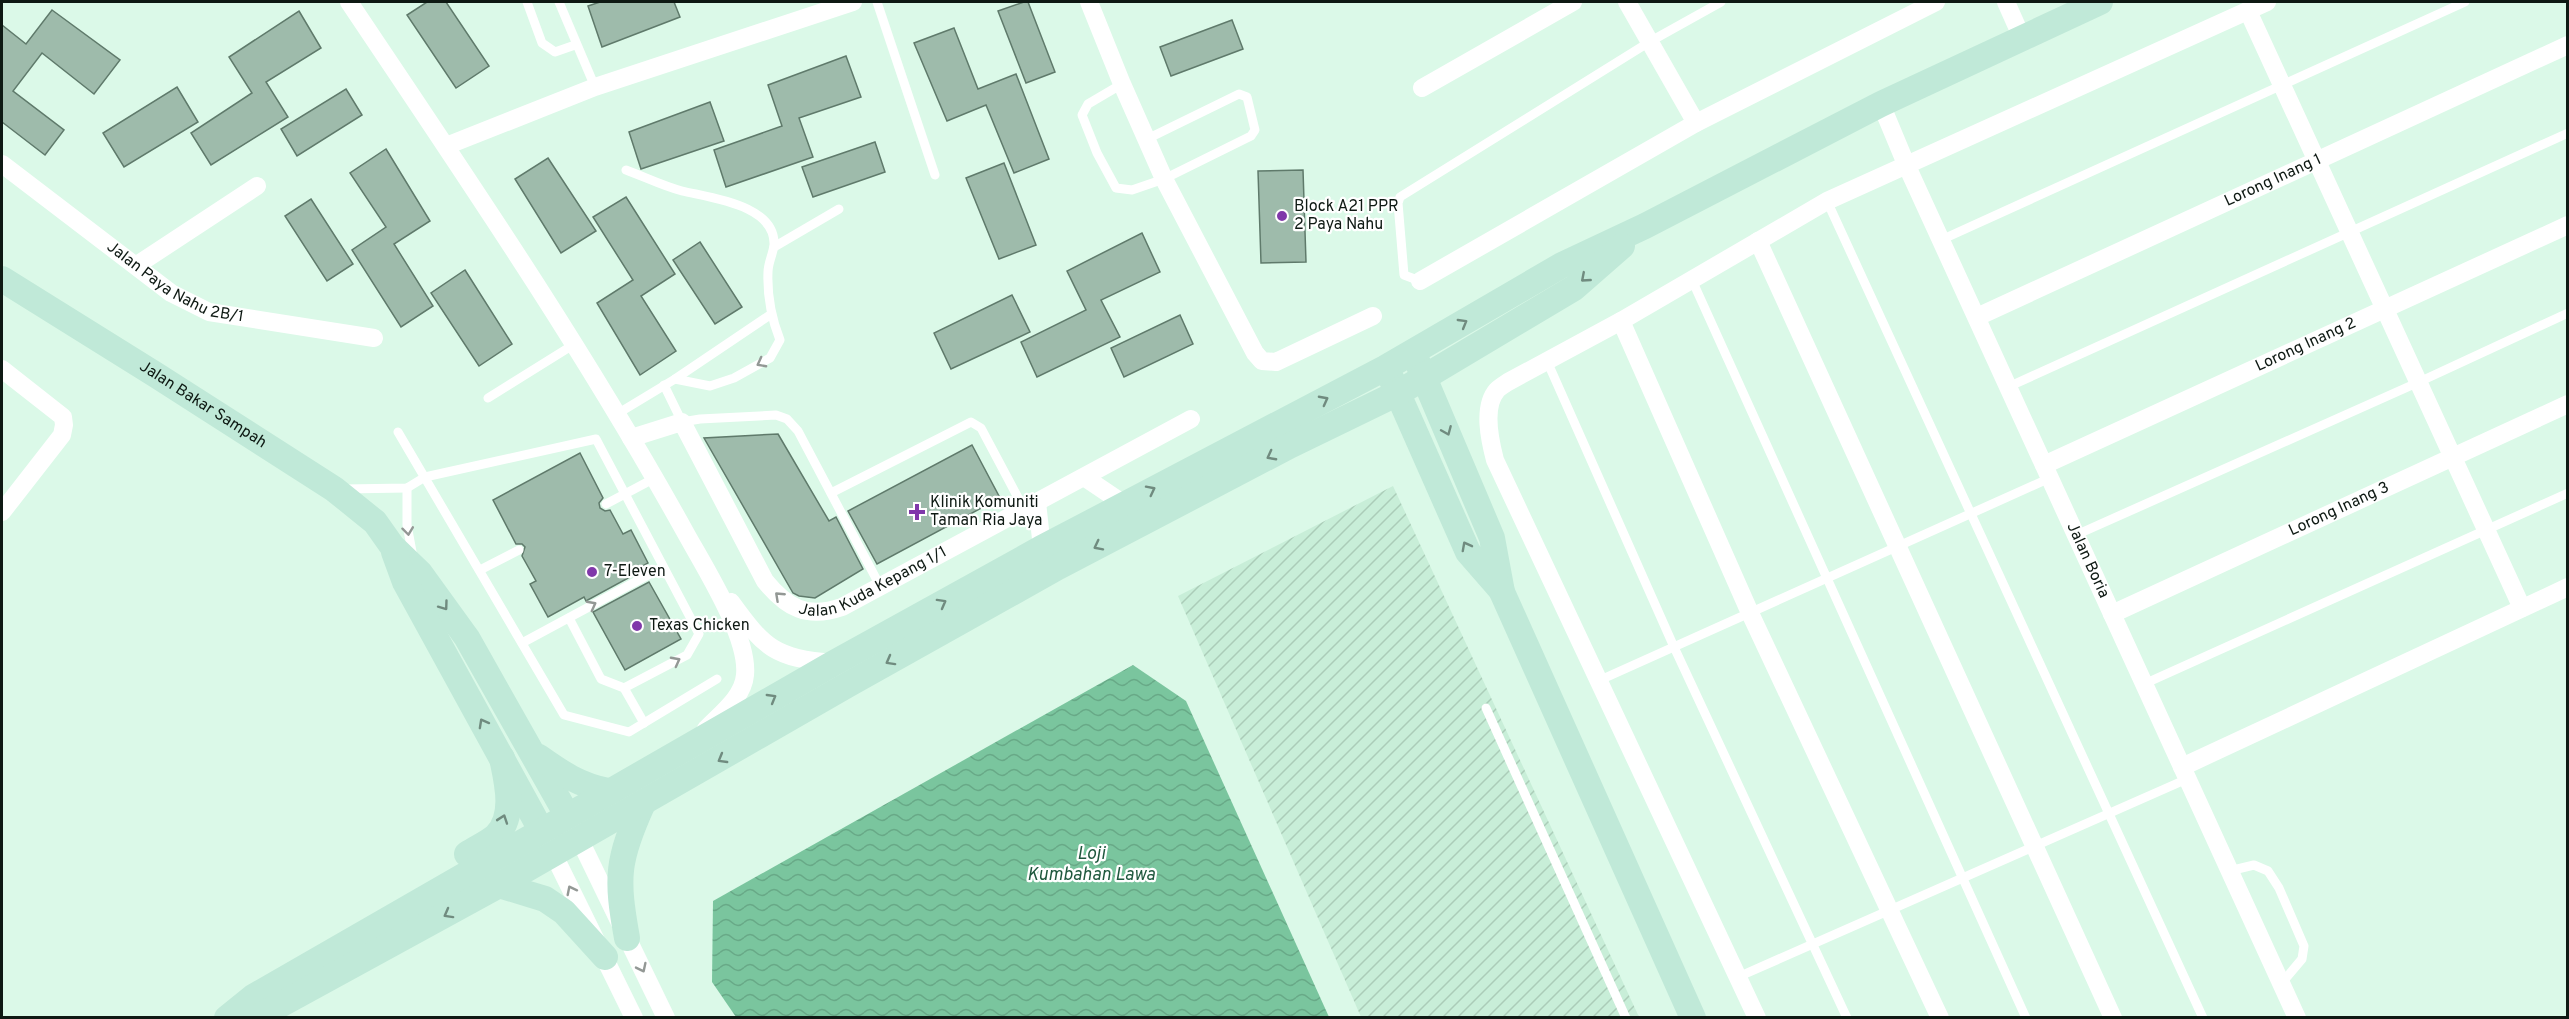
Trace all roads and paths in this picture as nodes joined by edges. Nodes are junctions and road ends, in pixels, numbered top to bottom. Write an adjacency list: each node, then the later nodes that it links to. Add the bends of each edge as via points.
1 (349, 2): 28 (street)
2 (527, 2): 18 (lane, via 542,43 555,52)
3 (558, 2): 18 (lane)
4 (853, 2): 22 (street)
5 (877, 2): 33 (lane)
6 (1089, 2): 20 (street)
7 (1573, 2): 23 (street)
8 (1627, 2): 17 (street)
9 (1720, 2): 17 (lane)
10 (1936, 2): 25 (street)
11 (2006, 2): 16 (street)
12 (2100, 2): 16 (main road)
13 (2268, 2): 15 (street)
14 (2465, 2): 21 (lane)
15 (2248, 10): 21 (street); 31 (street)
16 (2022, 38): 24 (main road)
17 (1651, 41): 25 (street); 47 (lane, via 1400,197 1404,275)
18 (575, 45): 22 (lane)
19 (2568, 45): 29 (street, Lorong Inang 1)
20 (1122, 84): 27 (street); 34 (lane, via 1088,104 1082,115 1097,153 1116,188 1132,190)
21 (2282, 85): 29 (street); 41 (lane)
22 (595, 87): 28 (street)
23 (1422, 88)
24 (1881, 104): 31 (street, Jalan Boria); 39 (main road)
25 (1696, 123): 47 (street)
26 (2568, 133): 40 (lane)
27 (1147, 139): 34 (street); 34 (lane, via 1239,93 1247,97 1255,130 1251,136)
28 (446, 146): 55 (street)
29 (2316, 160): 40 (street); 52 (street, Lorong Inang 1)
30 (2, 164): 44 (street, Jalan Paya Nahu 2B/1)
31 (1906, 164): 36 (street); 41 (street, Jalan Boria)
32 (626, 170): 43 (lane, via 752,211 767,224)
33 (935, 176)
34 (1164, 179): 51 (street, via 1255,353 1263,361 1276,362)
35 (257, 186): 44 (street)
36 (1827, 201): 42 (street); 87 (lane)
37 (839, 209): 43 (lane)
38 (2568, 225): 48 (street, Lorong Inang 2)
39 (1645, 226): 56 (main road, one-way to 39, via 1562,265); 60 (main road, one-way to 60, via 1574,288)
40 (2350, 232): 48 (street); 64 (lane)
41 (1941, 240): 52 (street, Jalan Boria)
42 (1758, 242): 46 (street); 91 (street)
43 (774, 247): 50 (lane, via 768,270)
44 (136, 265): 54 (street, Jalan Paya Nahu 2B/1, via 171,293 209,312)
45 (2, 279): 79 (main road, Jalan Bakar Sampah)
46 (1692, 280): 53 (street); 98 (lane)
47 (1420, 281)
48 (2385, 309): 62 (street); 74 (street, Lorong Inang 2)
49 (2568, 313): 62 (lane)
50 (770, 315): 61 (lane); 61 (lane, one-way to 61, via 780,340 770,358 710,386)
51 (1373, 316)
52 (1977, 317): 64 (street, Jalan Boria)
53 (1621, 321): 57 (street); 103 (street)
54 (374, 338)
55 (573, 345): 66 (lane); 68 (street)
56 (1412, 353): 58 (main road); 60 (main road)
57 (1547, 361): 107 (lane); 110 (street, via 1497,390 1489,410 1491,447)
58 (1385, 368): 65 (main road); 84 (main road, one-way to 58)
59 (2, 369): 86 (street, via 63,417 64,426 62,435)
60 (1424, 377): 65 (main road); 101 (main road, one-way to 101, via 1492,538)
61 (675, 379): 63 (lane)
62 (2419, 382): 73 (street); 89 (lane)
63 (664, 385): 68 (lane); 70 (lane)
64 (2008, 387): 74 (street, Jalan Boria)
65 (1398, 393): 101 (main road, one-way to 65, via 1468,552); 120 (main road, one-way to 120, via 1058,567)
66 (488, 398)
67 (2568, 404): 73 (street, Lorong Inang 3)
68 (616, 414): 72 (street)
69 (1191, 419): 76 (street, Jalan Kuda Kepang 1/1)
70 (681, 422): 72 (street); 80 (lane, via 776,415 787,419 798,431); 99 (street, Jalan Kuda Kepang 1/1, one-way to 70, via 829,611 798,609 778,597 765,581)
71 (398, 432): 75 (lane)
72 (631, 438): 77 (street)
73 (2452, 456): 88 (street); 104 (street, Lorong Inang 3)
74 (2047, 472): 87 (lane); 89 (street, Jalan Boria)
75 (425, 477): 78 (lane); 82 (lane, via 596,440); 96 (lane)
76 (1084, 477): 84 (street); 85 (street, Jalan Kuda Kepang 1/1)
77 (655, 478): 82 (lane); 94 (street)
78 (407, 488): 79 (lane); 97 (lane, one-way to 97, via 410,543)
79 (334, 489): 90 (main road, Jalan Bakar Sampah, via 375,522)
80 (831, 493): 85 (lane, via 971,422 981,428); 99 (lane)
81 (2568, 493): 88 (lane)
82 (625, 494): 83 (lane); 95 (lane)
83 (606, 504)
84 (1124, 504): 92 (main road)
85 (1030, 505): 92 (street); 99 (street, Jalan Kuda Kepang 1/1)
86 (3, 506)
87 (1972, 513): 91 (lane); 121 (lane)
88 (2487, 530): 102 (street); 111 (lane)
89 (2076, 535): 104 (street, Jalan Boria)
90 (392, 546): 97 (main road, Jalan Bakar Sampah); 117 (main road, Jalan Bakar Sampah, one-way to 90, via 405,582)
91 (1897, 547): 98 (lane); 125 (street)
92 (1042, 548): 108 (main road, one-way to 92)
93 (519, 550): 96 (lane)
94 (699, 556): 108 (street, via 757,637 772,650 806,661); 115 (street, via 731,618 741,645 745,675 732,703)
95 (663, 567): 105 (lane, one-way to 95); 112 (lane, one-way to 95, via 687,655 699,634)
96 (480, 570): 106 (lane)
97 (420, 573): 116 (main road, Jalan Bakar Sampah, one-way to 116, via 467,638)
98 (1825, 579): 103 (lane); 128 (lane)
99 (880, 586)
100 (2568, 587): 102 (street)
101 (1503, 592): 141 (main road)
102 (2522, 608): 118 (street)
103 (1750, 613): 107 (lane); 130 (street)
104 (2112, 614): 111 (street, Jalan Boria)
105 (569, 618): 106 (lane); 112 (lane, via 601,679)
106 (522, 643): 114 (lane, via 564,715 629,732)
107 (1674, 647): 110 (lane); 132 (lane)
108 (834, 663): 115 (main road, one-way to 108)
109 (717, 679): 114 (lane)
110 (1598, 681): 134 (street)
111 (2144, 684): 118 (street, Jalan Boria)
112 (624, 688): 114 (lane)
113 (1486, 708): 140 (lane)
114 (644, 723)
115 (688, 746): 119 (main road)
116 (531, 751): 119 (main road, via 575,781); 122 (main road, Jalan Bakar Sampah)
117 (502, 758): 123 (main road, Jalan Bakar Sampah); 136 (main road, one-way to 117, via 281,972 496,836 509,796)
118 (2185, 773): 121 (lane); 127 (street, Jalan Boria)
119 (608, 791): 122 (main road)
120 (643, 803): 124 (main road); 131 (main road, via 620,863 619,893)
121 (2109, 813): 125 (lane); 147 (lane)
122 (567, 815): 123 (main road); 124 (street)
123 (542, 830): 126 (street); 136 (main road)
124 (580, 840): 126 (main road); 131 (street)
125 (2034, 847): 128 (lane); 146 (street)
126 (554, 855): 129 (main road); 133 (street, one-way to 126)
127 (2229, 871): 135 (street, Jalan Boria); 135 (lane, via 2254,865 2268,871 2279,888 2304,946 2302,959)
128 (1961, 879): 130 (lane); 145 (lane)
129 (499, 885): 133 (main road, via 544,900 564,912); 136 (main road, one-way to 136)
130 (1891, 910): 132 (lane); 144 (street)
131 (627, 938): 139 (street, one-way to 139)
132 (1813, 944): 134 (lane); 143 (lane)
133 (605, 957): 138 (street)
134 (1738, 977): 142 (street)
135 (2282, 984): 148 (street, Jalan Boria)
136 (254, 1007): 137 (main road)
137 (227, 1017)
138 (634, 1017)
139 (666, 1017)
140 (1626, 1017)
141 (1693, 1017)
142 (1757, 1017)
143 (1847, 1017)
144 (1940, 1017)
145 (2026, 1017)
146 (2113, 1017)
147 (2203, 1017)
148 (2296, 1017)

